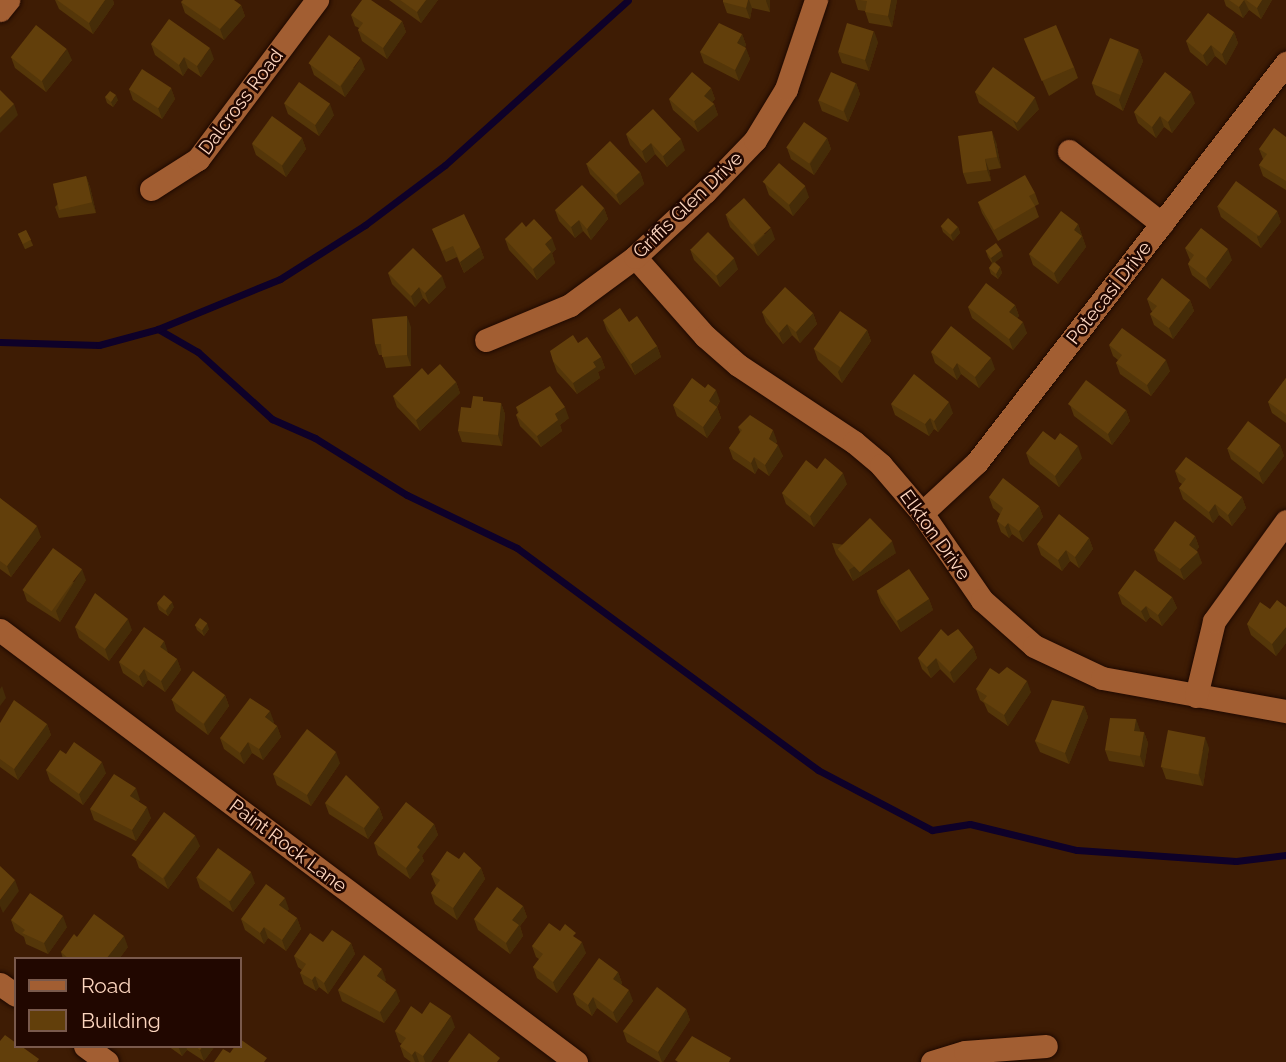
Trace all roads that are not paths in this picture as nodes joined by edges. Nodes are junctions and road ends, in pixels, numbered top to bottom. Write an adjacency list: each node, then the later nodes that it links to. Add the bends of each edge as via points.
1 (8, 0): 4 (street)
2 (317, 0): 7 (street, Dalcross Road, via 198,159)
3 (816, 0): 9 (street, Griffis Glen Drive, via 786,89 755,139)
4 (0, 10)
5 (1286, 63): 8 (street, Potecasi Drive)
6 (1069, 151): 8 (street)
7 (151, 189)
8 (1163, 223): 11 (street, Potecasi Drive, via 977,463)
9 (635, 257): 10 (street, Griffis Glen Drive, via 570,305); 11 (street, Elkton Drive, via 705,336 738,365 854,442)
10 (486, 341)
11 (922, 513): 14 (street, Elkton Drive, via 982,600 1034,646 1102,678)
12 (1286, 521): 14 (street, via 1214,621)
13 (0, 630): 19 (street, Paint Rock Lane)
14 (1196, 696): 15 (street, Elkton Drive)
15 (1286, 712)
16 (1046, 1046): 20 (street, via 965,1052)
17 (88, 1048): 18 (street)
18 (107, 1062)
19 (576, 1062)
20 (932, 1062)

